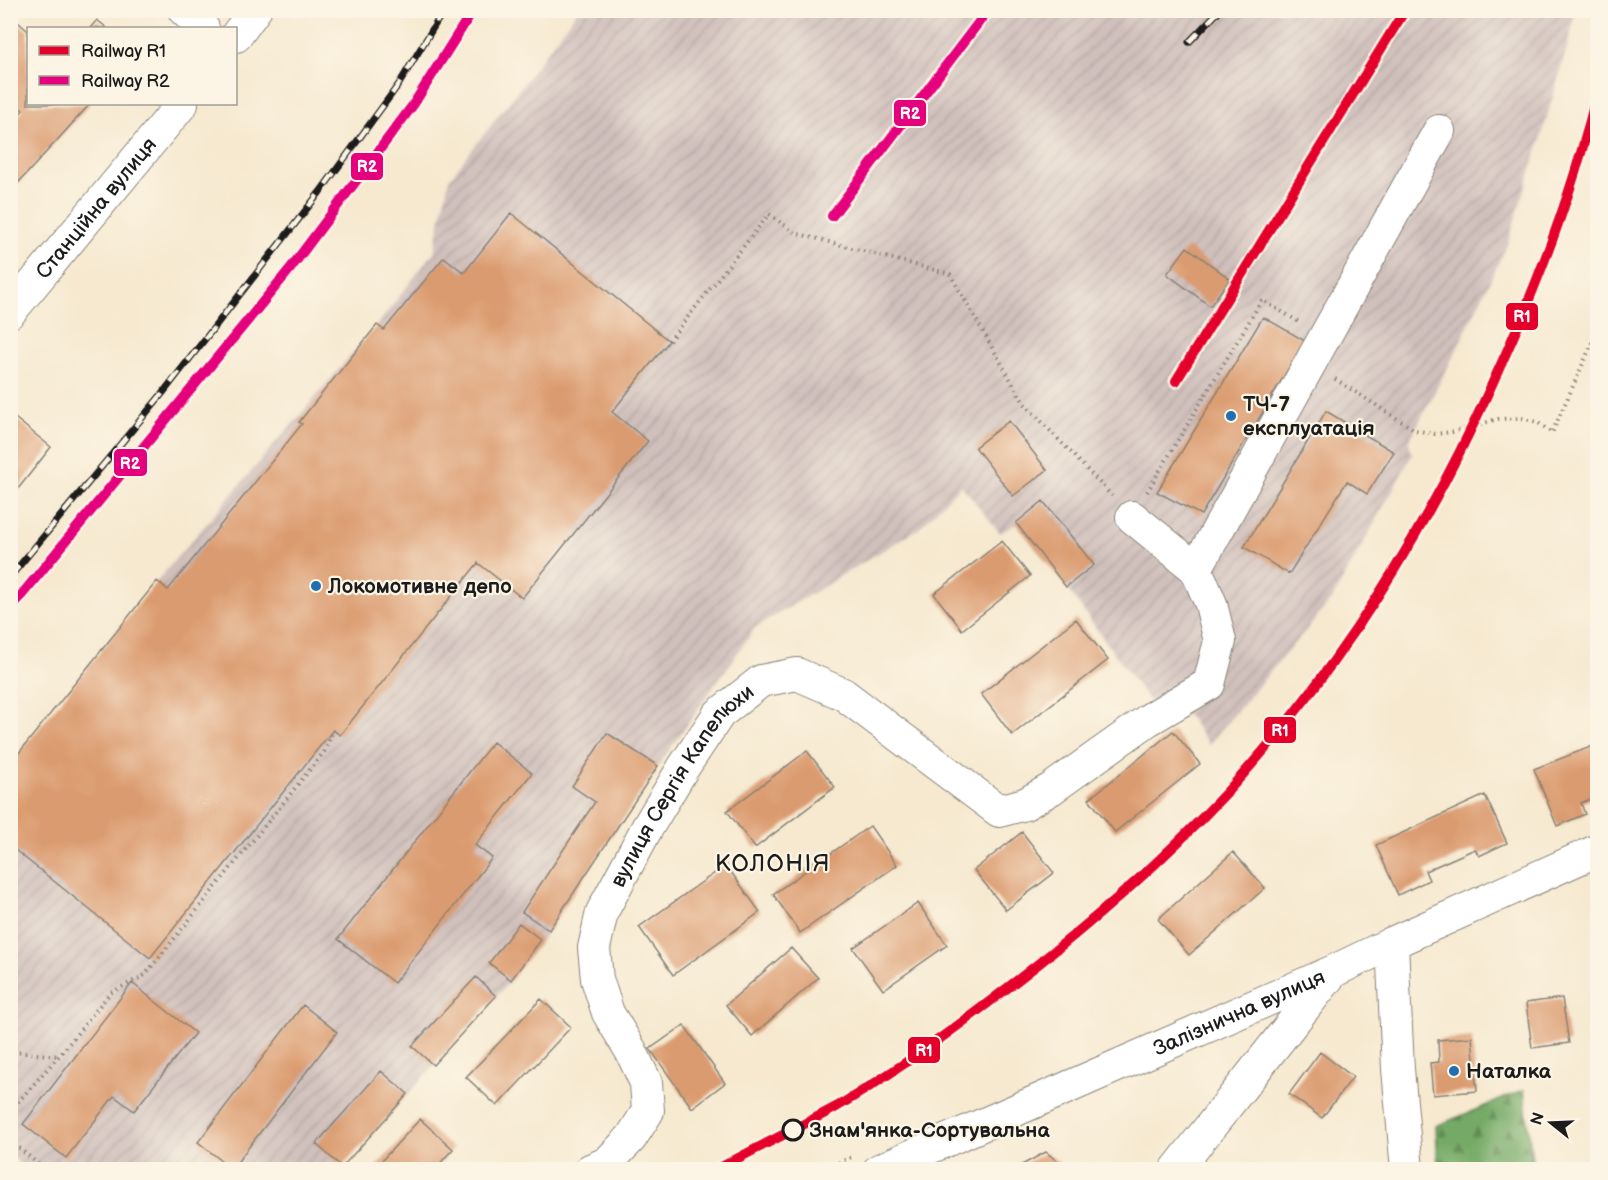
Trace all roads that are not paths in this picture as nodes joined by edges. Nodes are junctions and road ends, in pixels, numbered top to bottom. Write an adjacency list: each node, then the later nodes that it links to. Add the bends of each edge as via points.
1 (184, 10): 3 (street)
2 (255, 10): 4 (street)
3 (202, 27)
4 (237, 35)
5 (181, 105): 7 (street, Станційна вулиця)
6 (1439, 131): 9 (street)
7 (14, 301)
8 (1132, 517): 9 (street)
9 (1196, 569): 13 (street, вулиця Сергія Капелюхи, via 1211,604 1220,641 1209,684 1148,720 1025,804 999,811 843,694 797,675 761,681 719,714 647,828 603,912 594,948 597,979 608,1013 646,1083 648,1111 631,1138 607,1162)
10 (1598, 850): 11 (street, Залізнична вулиця)
11 (1392, 943): 12 (street, Залізнична вулиця); 16 (street)
12 (1334, 971): 14 (street, Залізнична вулиця); 15 (street)
13 (590, 1170)
14 (879, 1170)
15 (1176, 1170)
16 (1407, 1170)

